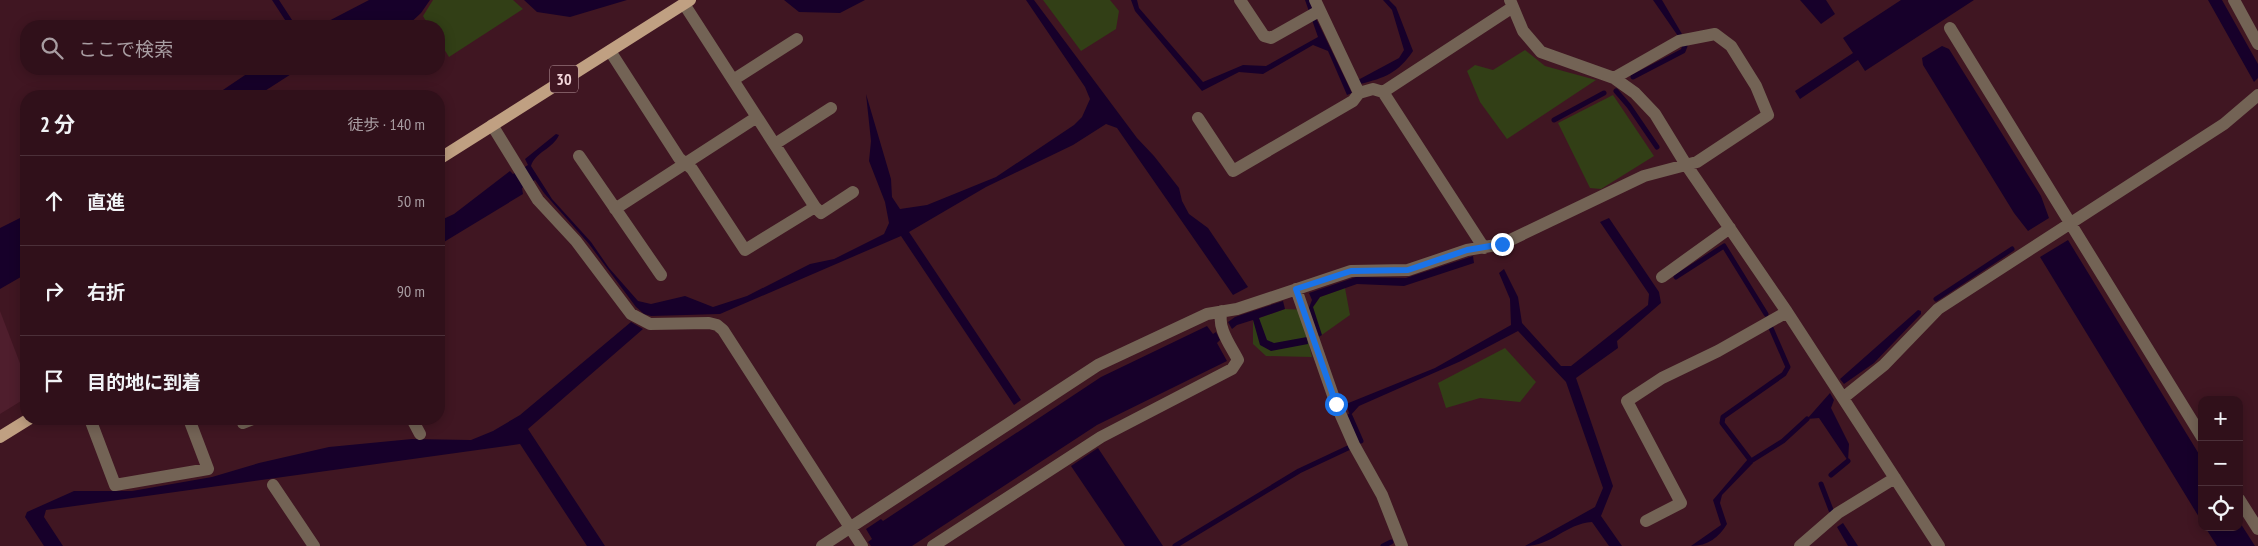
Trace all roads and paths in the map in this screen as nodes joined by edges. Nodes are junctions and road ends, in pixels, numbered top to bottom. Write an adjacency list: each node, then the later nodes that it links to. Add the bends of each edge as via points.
1 (1240, 0): 5 (street, via 1264,36 1271,38)
2 (2234, 0): 8 (street)
3 (687, 2): 9 (main road, 30); 11 (street)
4 (1512, 3): 10 (street, via 1524,31 1541,52); 12 (street)
5 (1315, 10): 13 (street)
6 (1950, 28): 27 (street)
7 (797, 39): 11 (street)
8 (2258, 44)
9 (610, 50): 18 (main road, 30); 22 (street, via 678,158)
10 (1614, 78): 23 (street, via 1635,93 1655,114); 23 (street, via 1679,41 1715,34 1731,46 1756,86 1768,114 1697,162)
11 (734, 80): 16 (street)
12 (1383, 92): 13 (street, via 1373,89); 29 (street)
13 (1359, 93): 17 (street, via 1354,102 1233,171)
14 (2258, 95): 27 (street, via 2224,124)
15 (831, 108): 19 (street)
16 (757, 117): 19 (street); 22 (street)
17 (1198, 118)
18 (492, 125): 20 (main road, 30); 47 (street, via 538,200 576,241 631,314 650,324 709,323 723,330)
19 (775, 144): 25 (street)
20 (445, 155)
21 (579, 156): 26 (street)
22 (685, 163): 25 (street, via 745,250); 26 (street)
23 (1686, 163): 28 (street); 29 (street, via 1644,176 1502,244)
24 (853, 192): 25 (street, via 821,213)
25 (815, 207)
26 (615, 209): 30 (street)
27 (2071, 222): 35 (street, via 1938,309 1884,365); 40 (street)
28 (1730, 228): 31 (street); 34 (street)
29 (1484, 248): 32 (street, via 1467,250 1408,270 1351,271)
30 (661, 275)
31 (1662, 277)
32 (1296, 289): 33 (street); 53 (street, via 1336,404 1382,495)
33 (1222, 311): 47 (street, via 1207,314 1098,365); 52 (street, via 1219,319 1238,360 1232,369 1101,436)
34 (1787, 312): 35 (street); 46 (street, via 1662,378 1627,401 1681,503)
35 (1843, 398): 43 (street)
36 (20, 425): 42 (main road)
37 (92, 425): 38 (street, via 115,485 208,469)
38 (191, 425)
39 (415, 425): 41 (street)
40 (2198, 430)
41 (420, 434)
42 (0, 437)
43 (1895, 478): 54 (street, via 1838,514); 55 (street)
44 (273, 485): 50 (street)
45 (2243, 506): 48 (street)
46 (1646, 521)
47 (850, 527): 49 (street); 51 (street)
48 (2258, 530)
49 (861, 544)
50 (314, 546)
51 (822, 546)
52 (933, 546)
53 (1402, 546)
54 (1800, 546)
55 (1939, 546)

